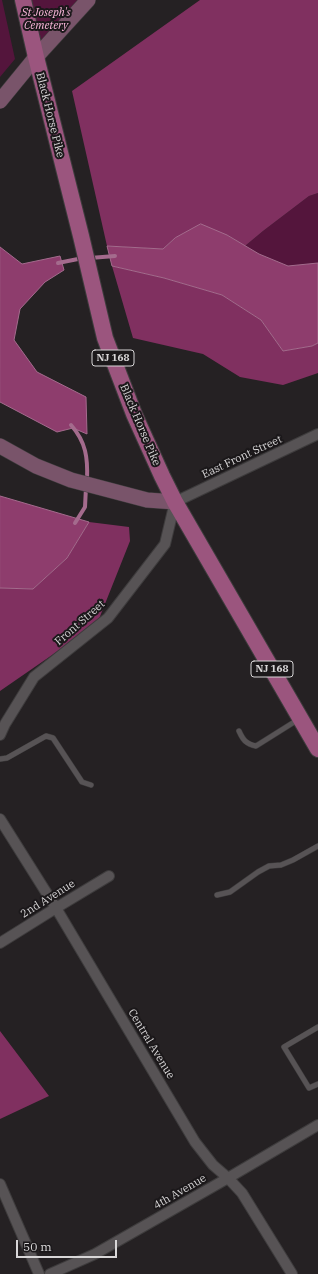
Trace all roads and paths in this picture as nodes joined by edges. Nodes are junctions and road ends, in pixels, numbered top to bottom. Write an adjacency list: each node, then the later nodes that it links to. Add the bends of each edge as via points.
1 (23, 0): 3 (main road, Black Horse Pike / NJ 168)
2 (88, 0): 3 (main road)
3 (36, 57): 4 (main road); 7 (main road, Black Horse Pike / NJ 168, via 105,338 143,434)
4 (0, 101)
5 (318, 434): 7 (street, East Front Street)
6 (0, 446): 7 (main road, via 36,466 71,480 147,500)
7 (176, 502): 8 (main road, Black Horse Pike / NJ 168); 10 (street, Front Street, via 165,544 108,618 34,677)
8 (300, 718): 9 (lane, via 256,746 247,744); 11 (main road, Black Horse Pike / NJ 168)
9 (239, 731)
10 (0, 735)
11 (318, 749)
12 (0, 759): 13 (lane, via 7,758 46,736 53,738 82,782)
13 (91, 785)
14 (0, 819): 18 (street, Central Avenue)
15 (318, 846): 17 (lane, via 281,865 269,866 230,892)
16 (109, 876): 18 (street, 2nd Avenue)
17 (217, 895)
18 (56, 908): 19 (street, 2nd Avenue); 23 (street, Central Avenue, via 195,1142 213,1165)
19 (0, 943)
20 (318, 1027): 21 (lane, via 284,1047 309,1088)
21 (318, 1084)
22 (318, 1125): 23 (street, 4th Avenue)
23 (228, 1178): 26 (street, 4th Avenue, via 95,1254); 27 (street, Central Avenue, via 242,1192)
24 (0, 1184): 25 (street)
25 (39, 1274)
26 (50, 1274)
27 (292, 1274)

